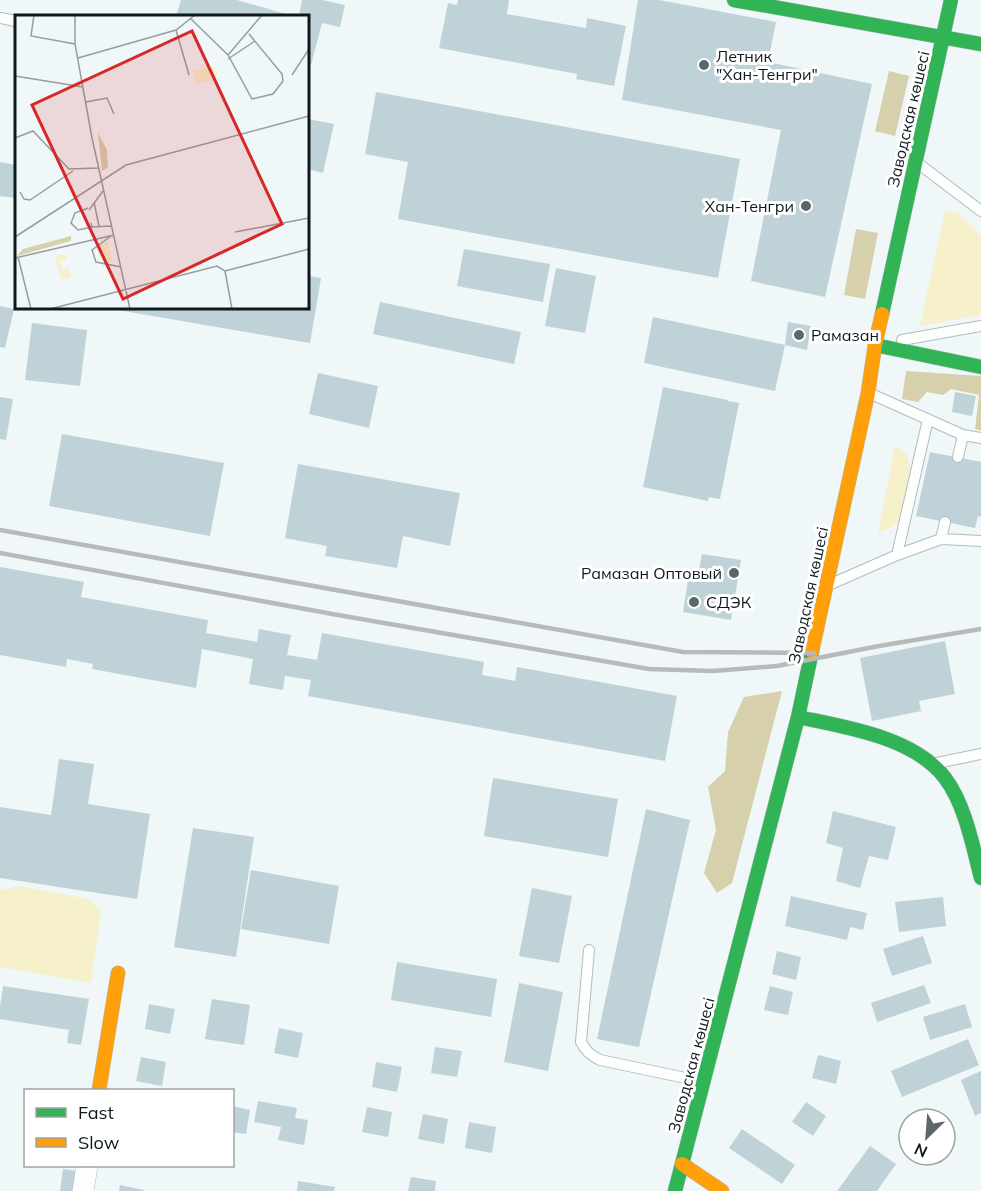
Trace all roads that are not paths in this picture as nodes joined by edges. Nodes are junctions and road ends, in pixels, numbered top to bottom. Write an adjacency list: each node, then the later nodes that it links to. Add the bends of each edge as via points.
1 (734, 0): 5 (street)
2 (951, 0): 5 (street, Заводская көшесі)
3 (0, 18): 4 (lane)
4 (15, 21)
5 (944, 37): 6 (street); 7 (street, Заводская көшесі)
6 (981, 44)
7 (916, 162): 8 (lane); 10 (street, Заводская көшесі)
8 (981, 211)
9 (981, 326): 10 (lane)
10 (875, 345): 11 (street); 12 (street, Заводская көшесі)
11 (981, 367)
12 (868, 393): 13 (lane); 21 (street, Заводская көшесі)
13 (927, 419): 14 (lane); 20 (lane)
14 (963, 435): 15 (lane); 16 (lane)
15 (981, 438)
16 (958, 458)
17 (945, 522): 18 (lane)
18 (941, 539): 19 (lane); 20 (lane)
19 (981, 542)
20 (897, 555): 21 (lane)
21 (826, 587): 22 (street, Заводская көшесі)
22 (798, 717): 24 (street, via 883,738); 28 (street, Заводская көшесі)
23 (981, 754): 24 (lane)
24 (932, 764): 25 (street, via 954,794)
25 (981, 878)
26 (589, 950): 28 (lane, via 581,1042 590,1056)
27 (118, 973): 29 (street)
28 (704, 1082): 30 (street, Заводская көшесі)
29 (99, 1089)
30 (682, 1164): 33 (street, Заводская көшесі); 34 (street)
31 (87, 1167): 32 (street)
32 (83, 1191)
33 (675, 1191)
34 (722, 1191)

